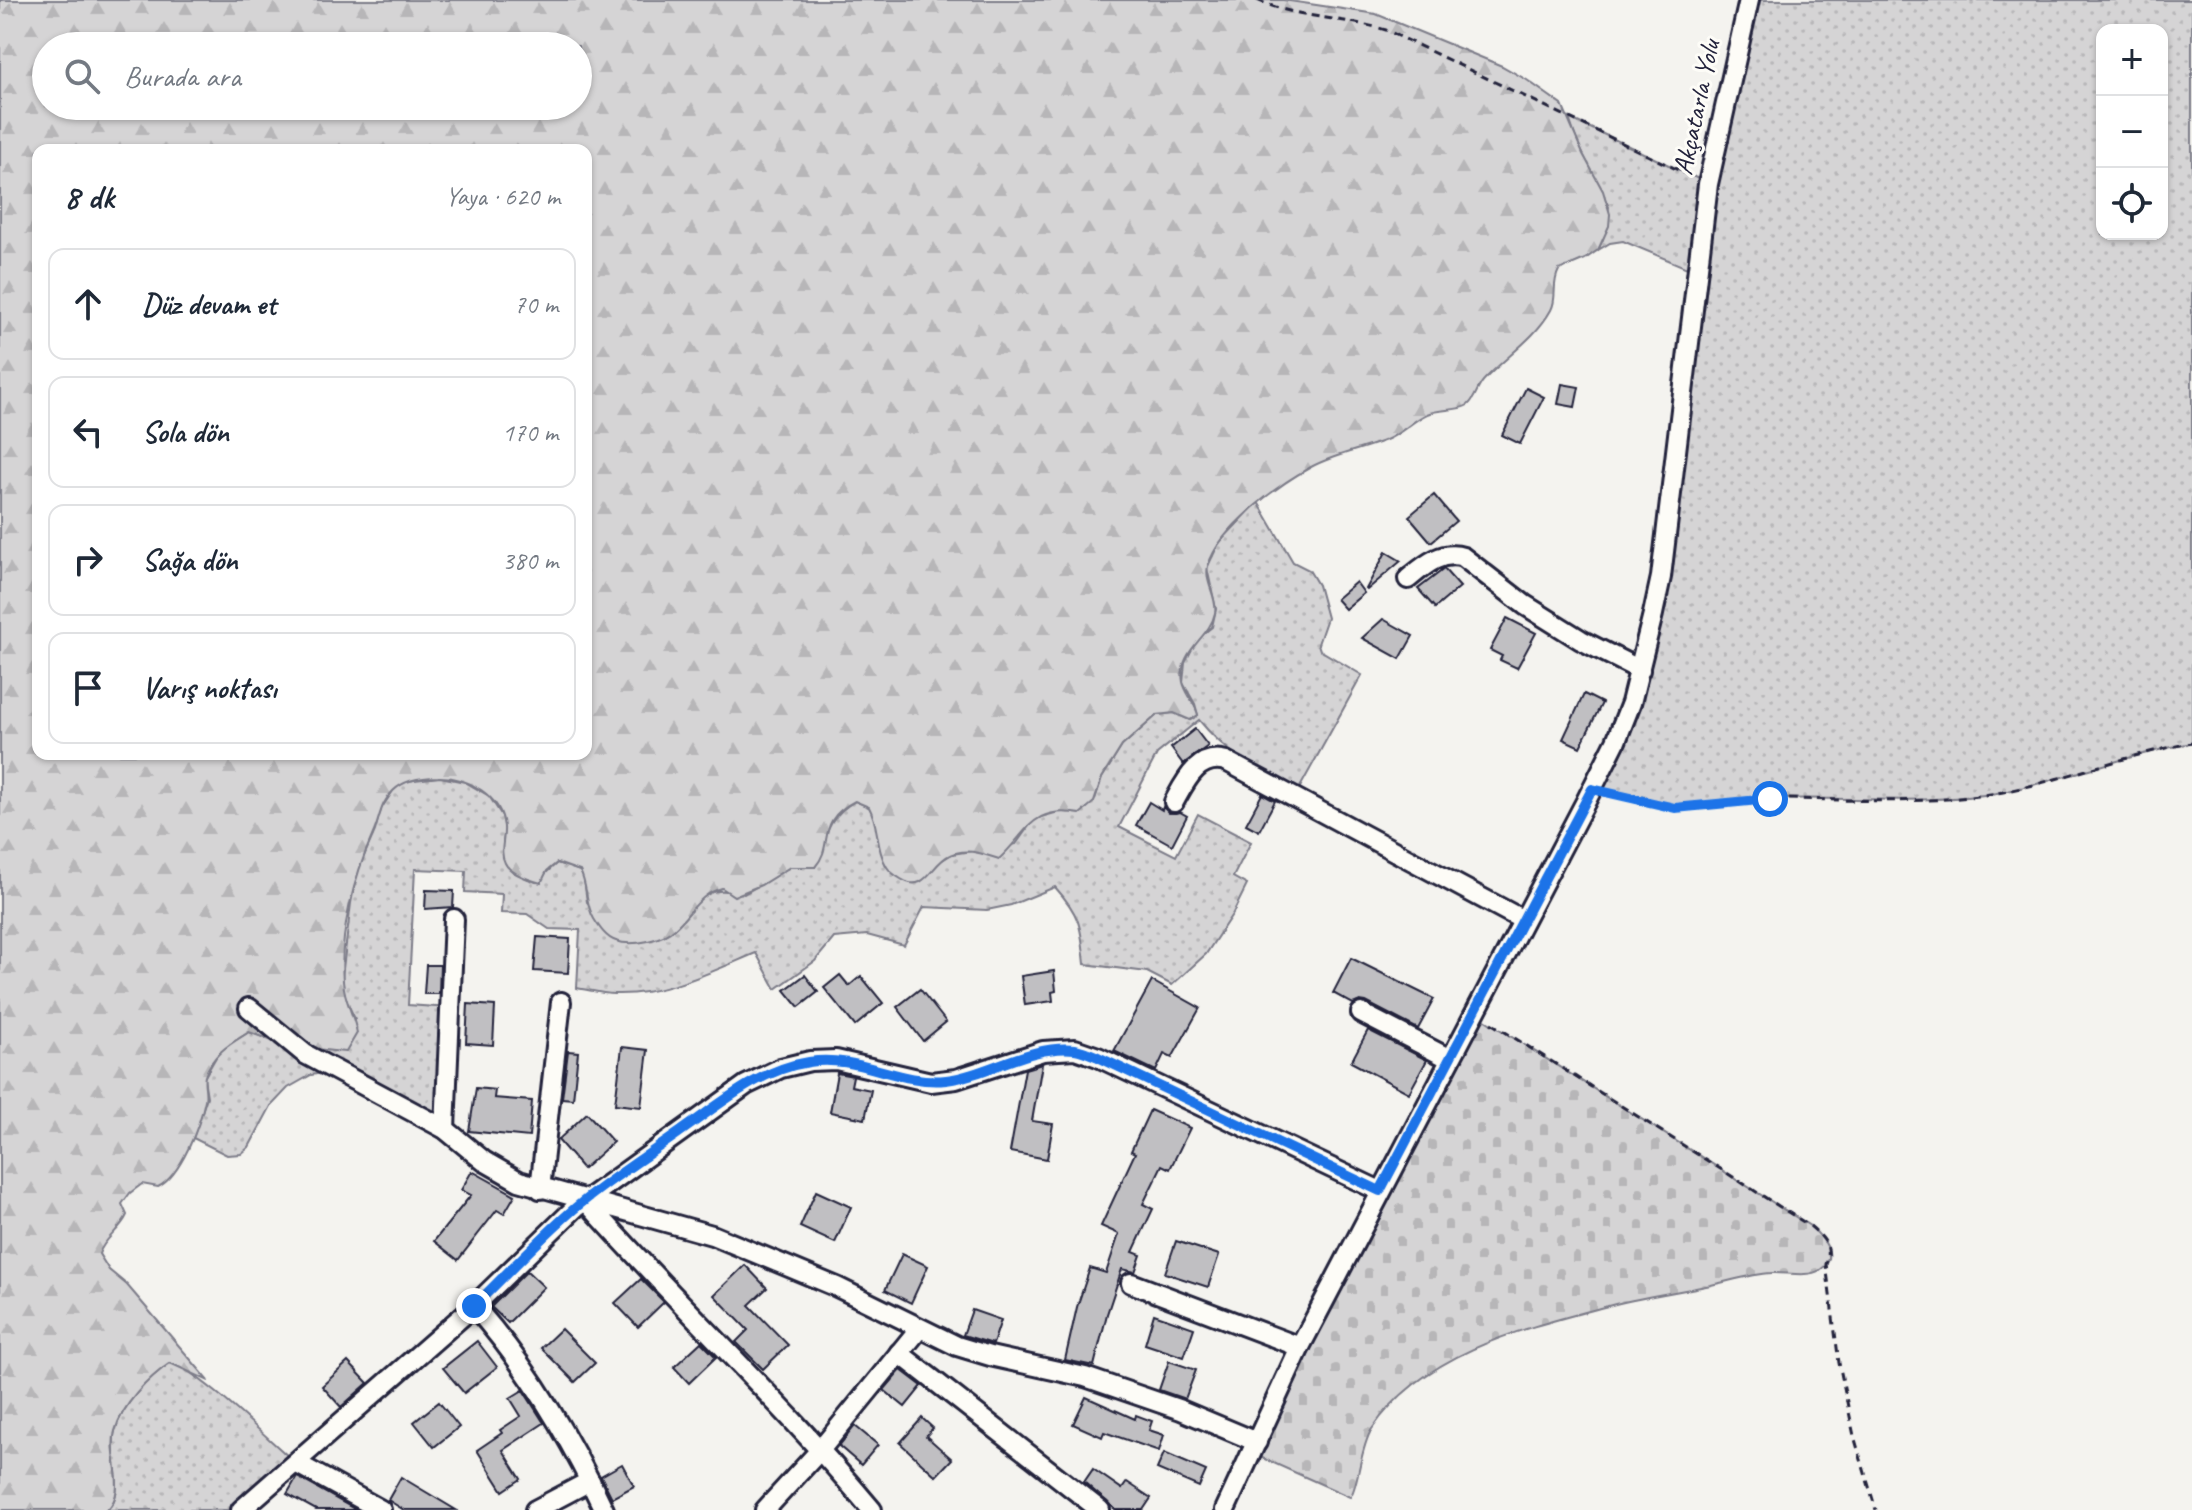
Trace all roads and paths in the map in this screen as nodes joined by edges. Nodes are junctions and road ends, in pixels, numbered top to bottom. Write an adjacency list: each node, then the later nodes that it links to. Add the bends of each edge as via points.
1 (1257, 0): 3 (path, via 1386,30)
2 (1749, 0): 3 (street, Akçatarla Yolu)
3 (1708, 184): 5 (street, Akçatarla Yolu, via 1661,577)
4 (1408, 579): 5 (street, via 1432,560 1463,557 1525,605)
5 (1640, 670): 7 (street, Akçatarla Yolu, via 1616,741)
6 (2192, 743): 7 (path, via 2058,780 1939,798 1770,799 1675,808)
7 (1592, 789): 10 (street, Akçatarla Yolu)
8 (1174, 802): 10 (street, via 1203,762 1226,761)
9 (454, 919): 16 (street)
10 (1523, 920): 14 (street, Akçatarla Yolu)
11 (561, 1002): 17 (street)
12 (249, 1008): 16 (street, via 305,1054)
13 (1361, 1013): 15 (street)
14 (1474, 1013): 15 (street, Akçatarla Yolu); 37 (path, via 1825,1239 1839,1363)
15 (1450, 1059): 18 (street, Akçatarla Yolu)
16 (445, 1129): 17 (street, via 498,1170)
17 (540, 1189): 19 (street)
18 (1380, 1191): 19 (street, via 1075,1049 1043,1051 931,1082 836,1060 781,1068 746,1085); 23 (street, Akçatarla Yolu)
19 (585, 1200): 21 (street); 22 (street, via 762,1254); 26 (street)
20 (1131, 1283): 23 (street)
21 (474, 1306): 27 (street); 28 (street, via 530,1375)
22 (919, 1329): 24 (street); 25 (street, via 990,1356 1085,1377)
23 (1300, 1347): 25 (street, Akçatarla Yolu)
24 (899, 1353): 26 (street); 35 (street)
25 (1257, 1442): 36 (street, Akçatarla Yolu)
26 (821, 1449): 33 (street); 34 (street)
27 (296, 1463): 29 (street); 30 (street)
28 (590, 1481): 31 (street); 32 (street)
29 (241, 1510)
30 (381, 1510)
31 (535, 1510)
32 (604, 1510)
33 (765, 1510)
34 (872, 1510)
35 (1100, 1510)
36 (1225, 1510)
37 (1876, 1510)

